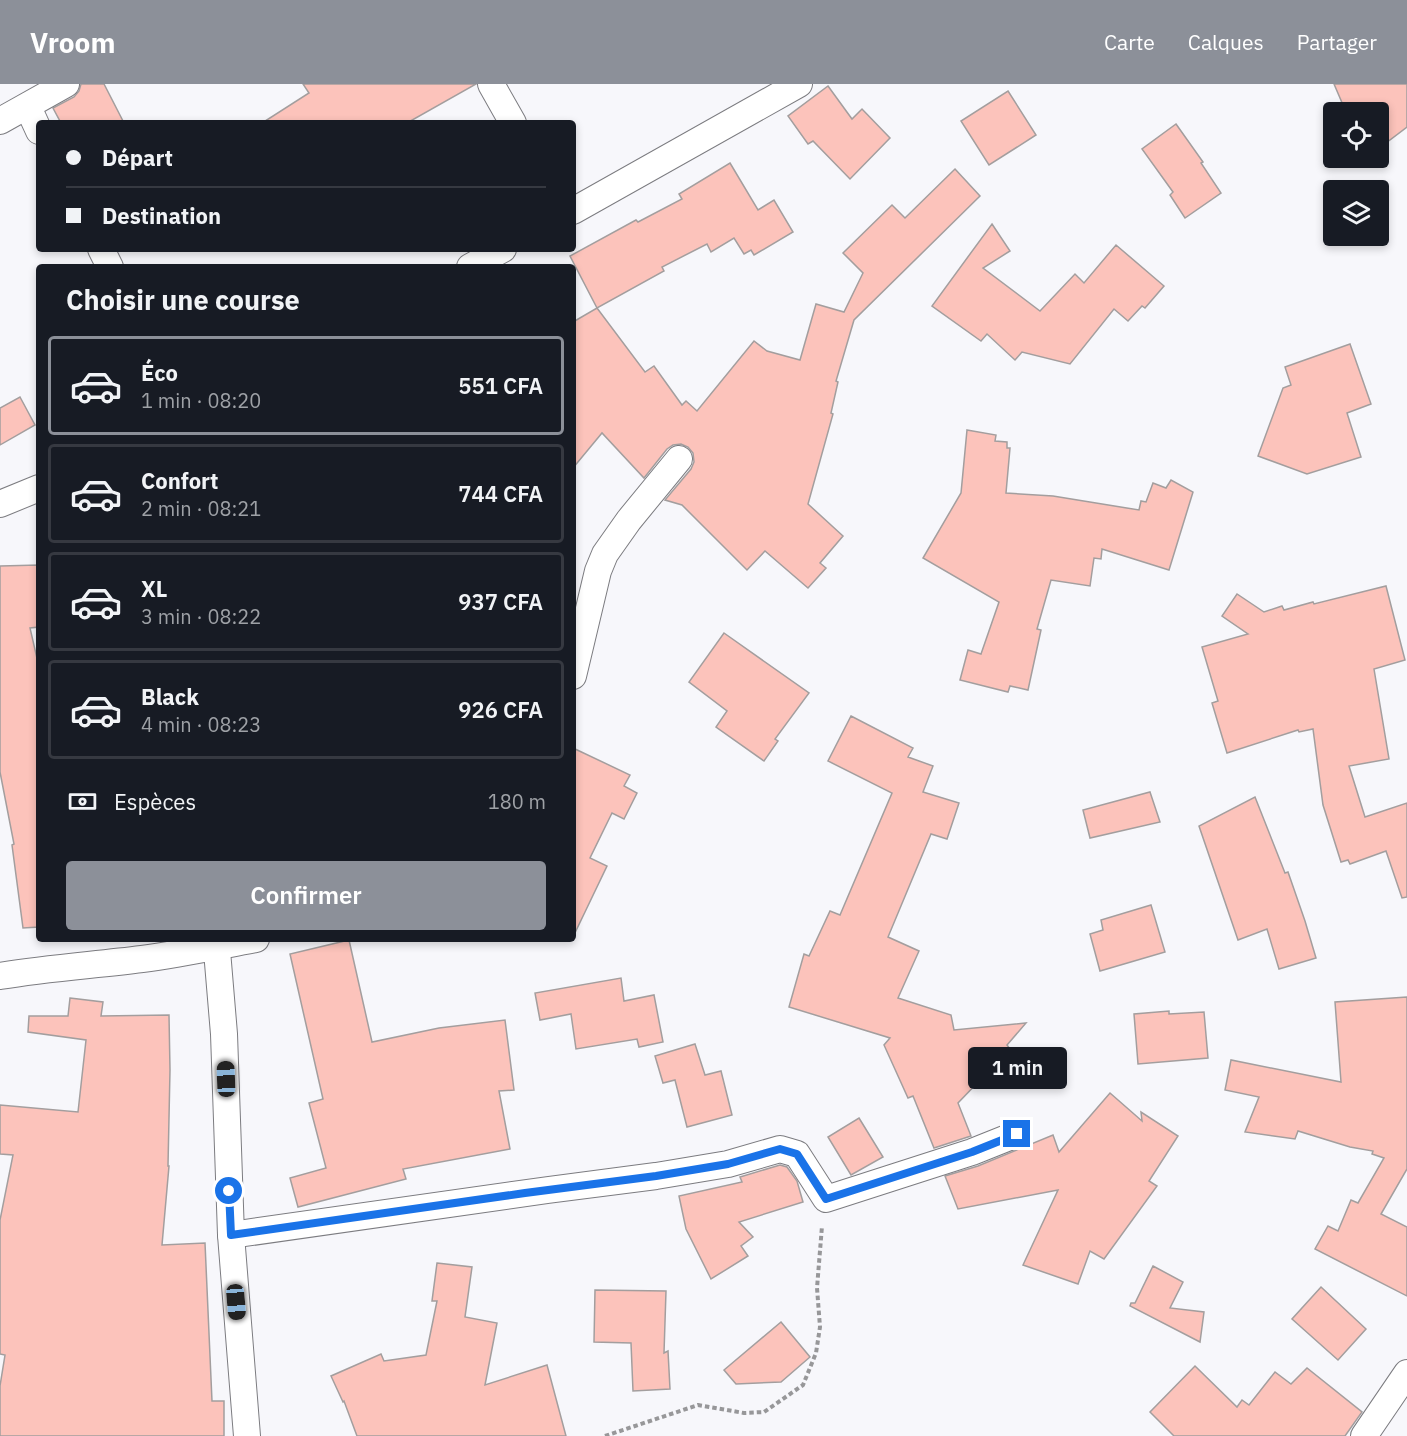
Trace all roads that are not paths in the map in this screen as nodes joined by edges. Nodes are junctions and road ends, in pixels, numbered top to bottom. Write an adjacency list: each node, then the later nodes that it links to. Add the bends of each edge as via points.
1 (66, 84): 4 (street)
2 (491, 84): 5 (street)
3 (799, 84): 8 (street)
4 (28, 107): 6 (street); 7 (street)
5 (511, 120)
6 (0, 121)
7 (36, 124)
8 (576, 209)
9 (498, 252): 10 (street)
10 (476, 264)
11 (679, 459): 14 (street, via 604,554)
12 (36, 489): 13 (street)
13 (0, 504)
14 (576, 663)
15 (216, 943): 16 (street, via 141,959); 18 (street, via 224,1034)
16 (0, 976)
17 (1017, 1134): 18 (street, via 826,1199 797,1154 780,1149 728,1164 656,1176)
18 (231, 1235): 20 (street)
19 (1407, 1374): 21 (street)
20 (247, 1436)
21 (1364, 1436)

